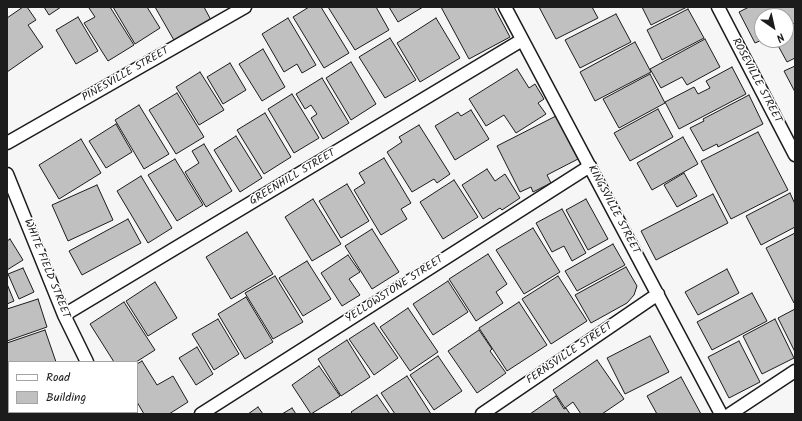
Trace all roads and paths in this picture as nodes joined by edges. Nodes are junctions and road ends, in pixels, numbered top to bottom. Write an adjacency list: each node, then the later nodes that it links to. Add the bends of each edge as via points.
1 (245, 7): 5 (street, PINESVILLE STREET)
2 (505, 7): 4 (street, KINGSVILLE STREET)
3 (718, 7): 6 (street, ROSEVILLE STREET)
4 (522, 40): 7 (street, KINGSVILLE STREET); 10 (street, GREENHILL STREET)
5 (7, 143)
6 (795, 155)
7 (590, 166): 9 (street, KINGSVILLE STREET); 13 (street, YELLOWSTONE STREET)
8 (7, 174): 10 (street, WHITE FIELD STREET)
9 (658, 294): 14 (street, FERNSVILLE STREET); 15 (street, KINGSVILLE STREET)
10 (64, 315): 11 (street, WHITE FIELD STREET)
11 (87, 361)
12 (795, 371): 16 (street)
13 (201, 414)
14 (482, 414)
15 (721, 414)
16 (730, 414)

